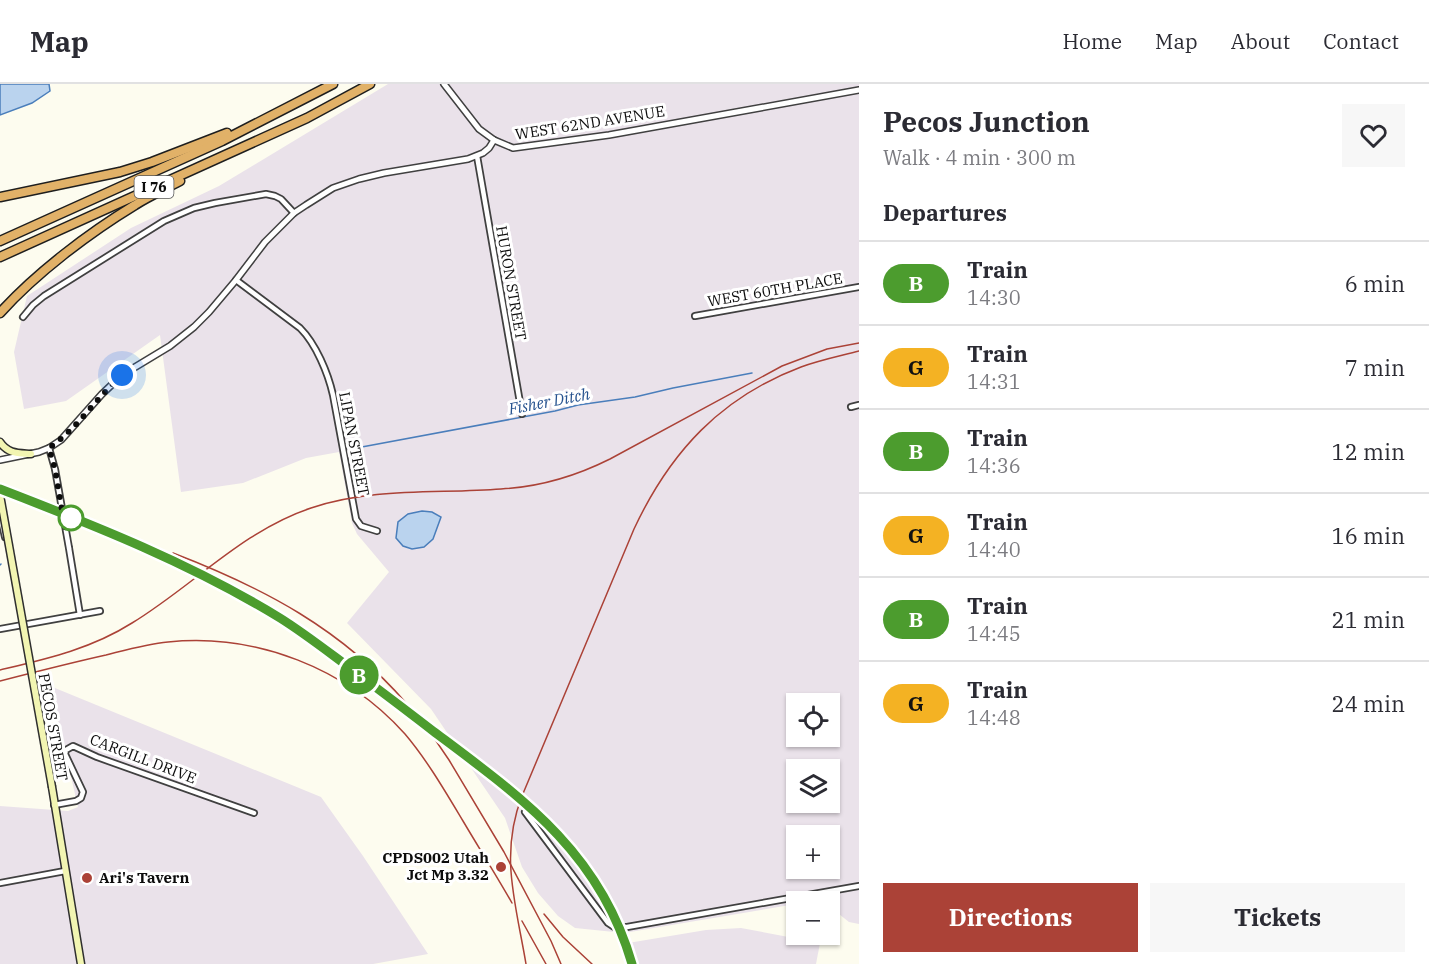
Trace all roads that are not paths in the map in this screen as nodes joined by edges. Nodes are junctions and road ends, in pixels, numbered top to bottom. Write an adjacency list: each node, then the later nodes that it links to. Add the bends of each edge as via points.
1 (333, 84): 5 (highway, I 76)
2 (370, 84): 6 (highway, I 76)
3 (444, 84): 7 (street, via 474,123)
4 (859, 90): 7 (street, WEST 62ND AVENUE, via 521,148)
5 (278, 112): 9 (highway, via 120,172); 11 (highway, I 76)
6 (307, 118): 12 (highway, I 76); 15 (highway, via 125,211 41,273)
7 (494, 140): 8 (street, WEST 62ND AVENUE)
8 (477, 156): 10 (street, WEST 62ND AVENUE, via 359,179 333,188); 20 (street, HURON STREET)
9 (0, 196)
10 (294, 213): 13 (street, WEST 62ND AVENUE); 17 (street, via 280,199 266,195 185,212 44,296)
11 (0, 241)
12 (0, 257)
13 (236, 280): 22 (street, WEST 62ND AVENUE, via 194,327 122,375); 27 (street, LIPAN STREET, via 309,338 333,395 356,519 361,526)
14 (859, 287): 16 (street, WEST 60TH PLACE)
15 (0, 311)
16 (695, 316)
17 (23, 317)
18 (859, 405): 19 (street)
19 (851, 407)
20 (522, 414)
21 (0, 442): 23 (main road, via 10,452)
22 (49, 448): 23 (street); 29 (street, bridge)
23 (31, 454): 24 (street)
24 (0, 460)
25 (0, 495): 32 (main road, PECOS STREET, bridge)
26 (0, 515): 30 (street)
27 (377, 531)
28 (100, 611): 29 (street)
29 (80, 615): 30 (street)
30 (22, 625): 31 (street)
31 (0, 629)
32 (54, 805): 34 (street, CARGILL DRIVE, via 81,798 83,792 65,754 74,746); 35 (main road, PECOS STREET)
33 (525, 812): 37 (street, via 614,927)
34 (254, 813)
35 (65, 872): 36 (street); 38 (main road, PECOS STREET)
36 (0, 883)
37 (859, 886)
38 (81, 964)

